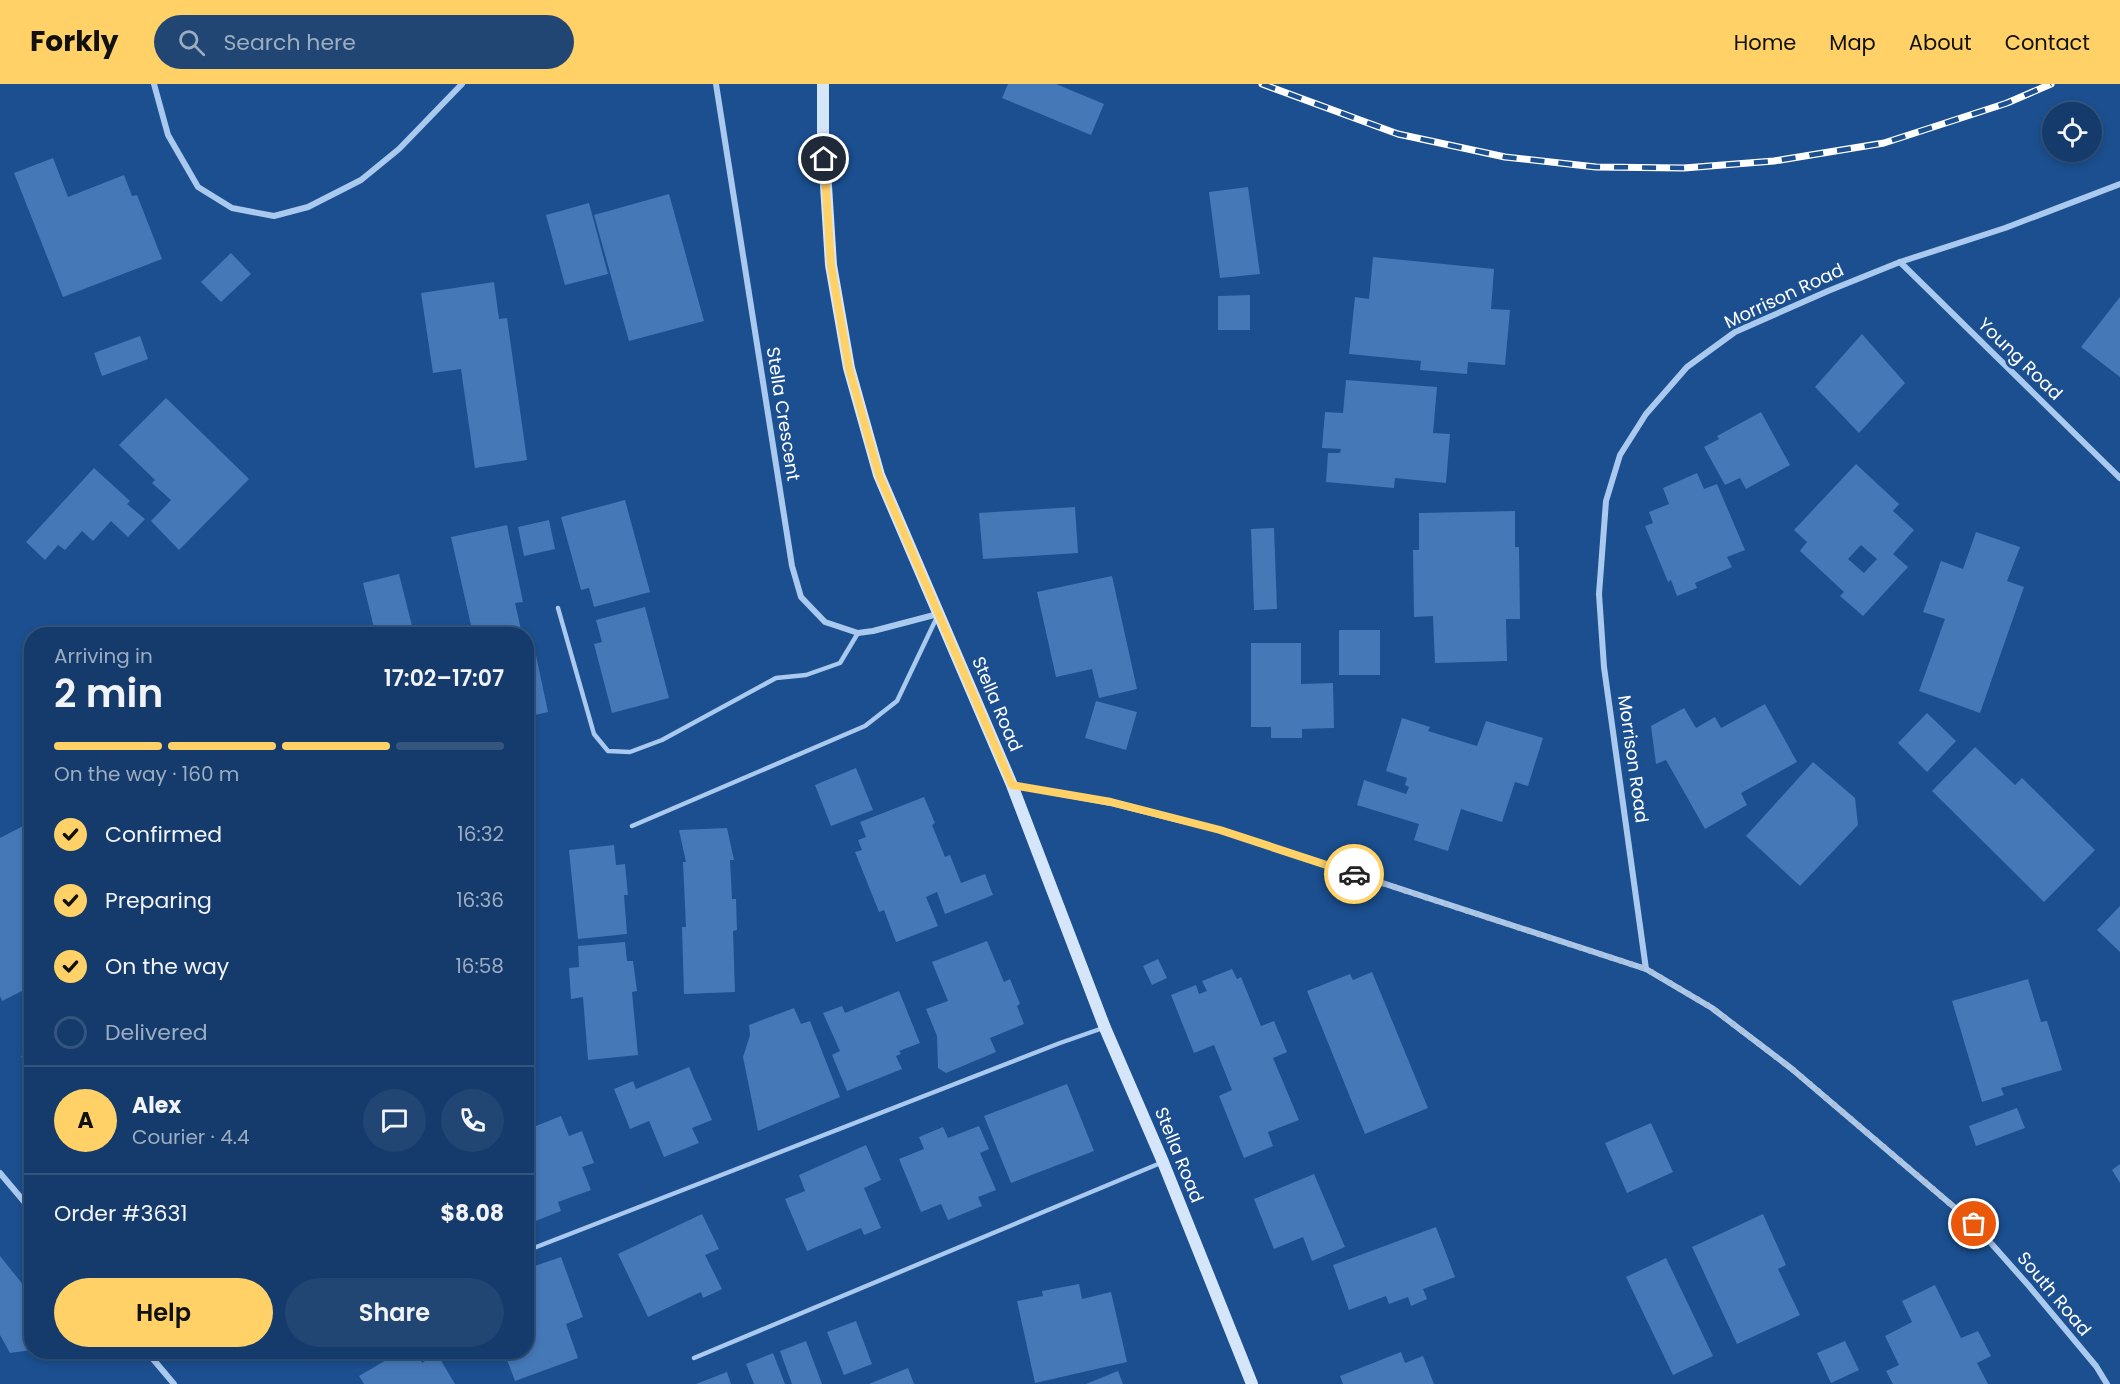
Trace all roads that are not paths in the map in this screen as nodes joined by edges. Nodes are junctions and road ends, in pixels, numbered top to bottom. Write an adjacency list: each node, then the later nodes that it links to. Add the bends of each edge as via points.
1 (154, 84): 2 (street, via 168,135 198,187 232,208 274,216 308,207 361,180 399,149)
2 (462, 84)
3 (716, 84): 10 (street, Stella Crescent, via 792,566 801,597 825,621)
4 (823, 84): 9 (main road, Stella Road, via 831,265 849,368 879,475)
5 (2120, 184): 6 (street, Morrison Road, via 2005,228)
6 (1900, 262): 7 (street, Young Road); 13 (street, Morrison Road, via 1735,332 1687,367 1646,414 1620,455 1606,501 1599,594 1604,667)
7 (2120, 478)
8 (558, 608): 10 (lane, via 594,734 608,751 630,752 662,740 776,678 806,675 840,663)
9 (938, 614): 10 (street, Stella Crescent); 11 (main road, Stella Road); 12 (lane, via 897,701 865,726)
10 (858, 633)
11 (1012, 785): 13 (street, South Road, via 1111,802 1220,830); 14 (main road, Stella Road)
12 (632, 826)
13 (1646, 969): 23 (street, South Road, via 1712,1008 1792,1069 1974,1224 2096,1366)
14 (1106, 1028): 15 (main road, Stella Road); 18 (lane)
15 (1163, 1162): 19 (lane); 22 (main road, Stella Road)
16 (0, 1173): 17 (street)
17 (24, 1202)
18 (534, 1248)
19 (694, 1358)
20 (153, 1359): 21 (street)
21 (174, 1384)
22 (1252, 1384)
23 (2106, 1384)

